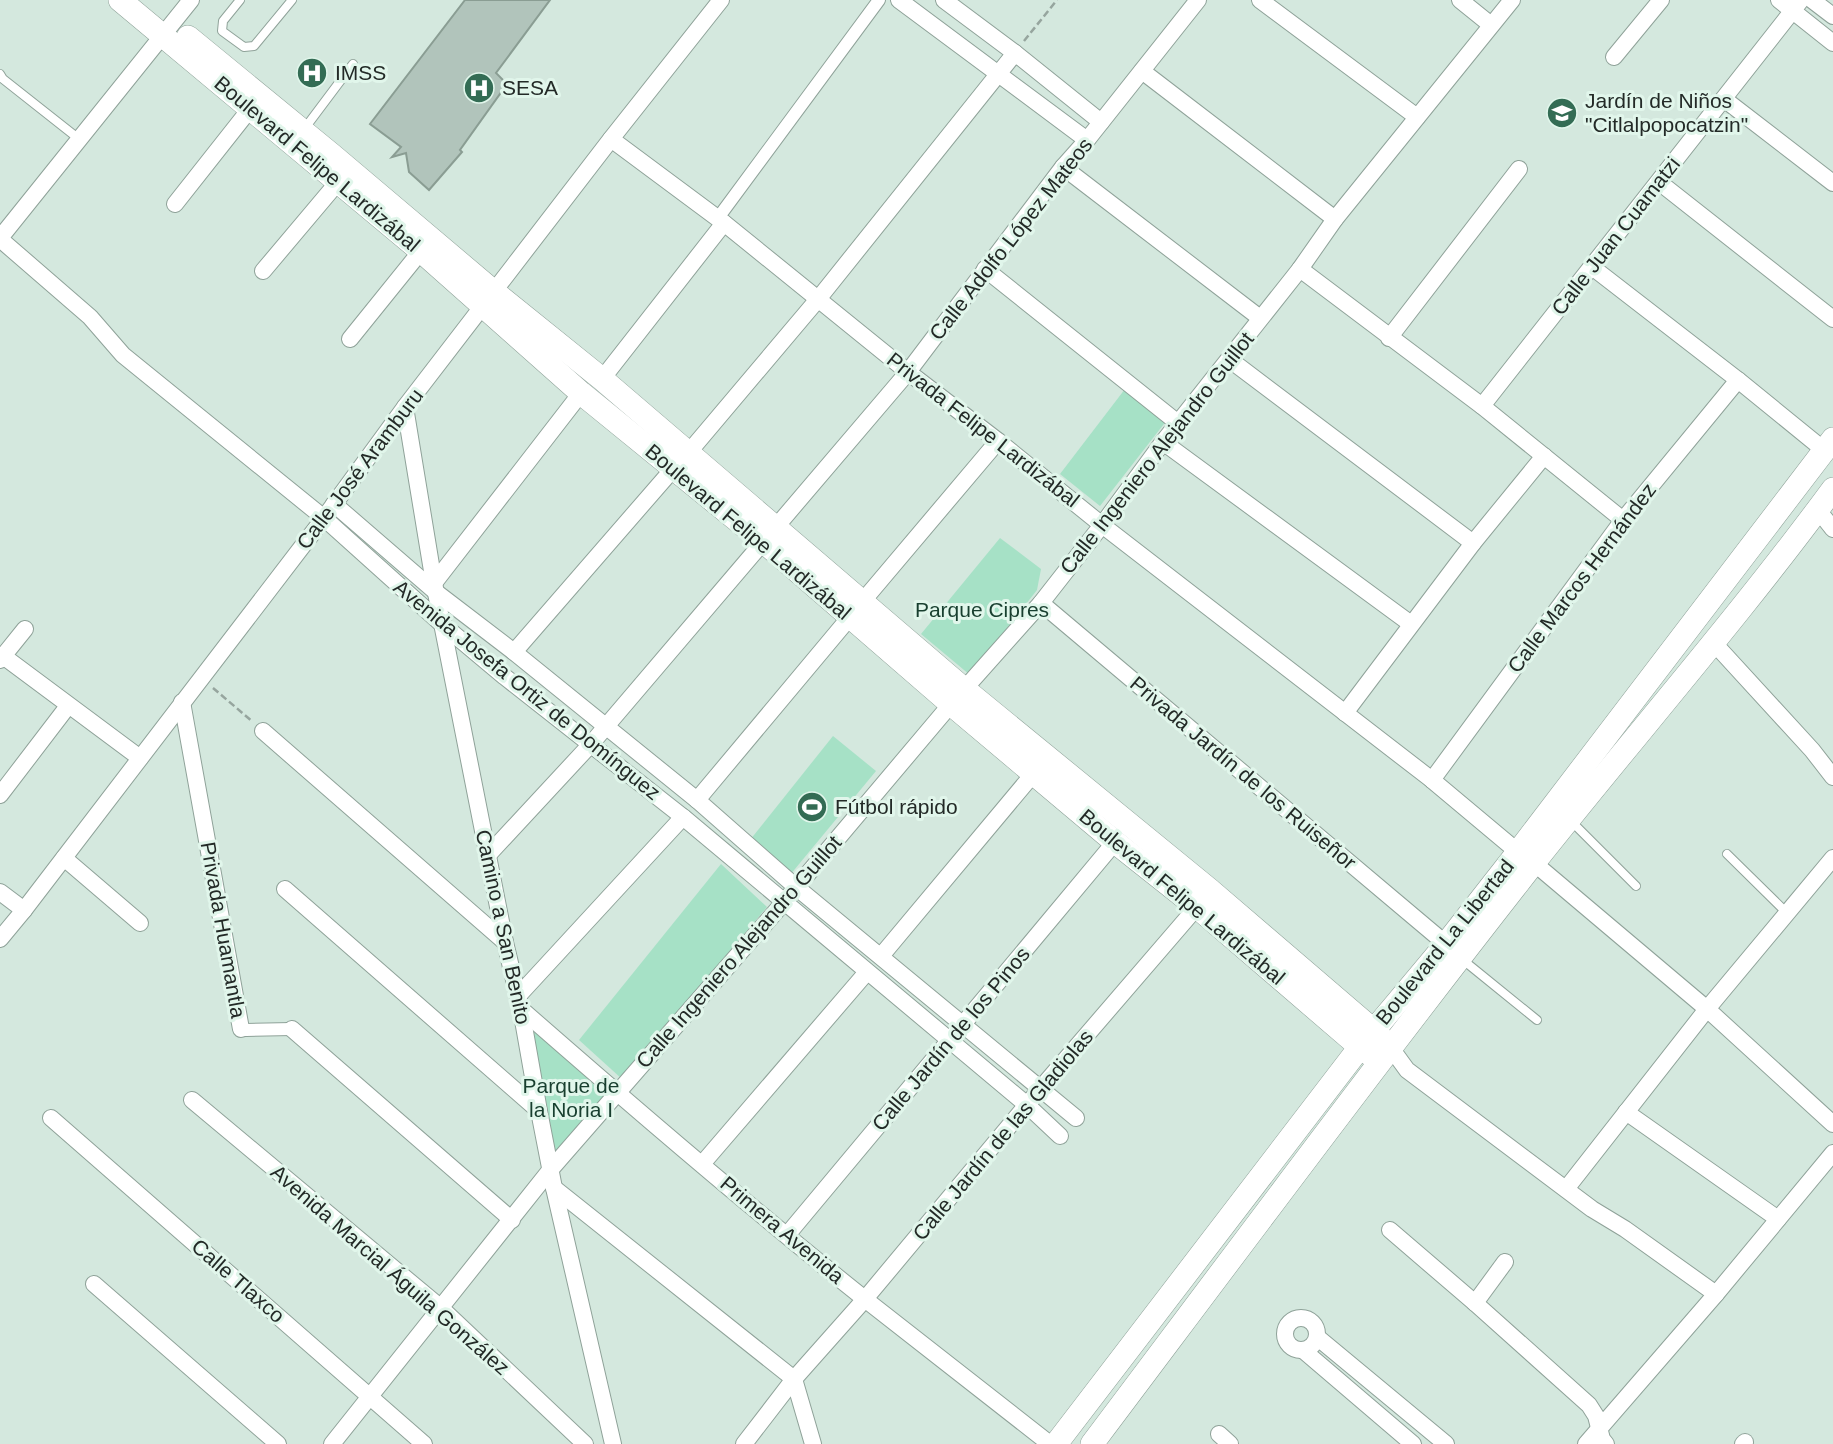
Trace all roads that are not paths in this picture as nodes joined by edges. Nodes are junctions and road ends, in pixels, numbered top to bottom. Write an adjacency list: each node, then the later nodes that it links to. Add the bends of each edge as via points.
1 (120, 0): 20 (main road, Boulevard Felipe Lardizábal)
2 (145, 0): 20 (main road, Boulevard Felipe Lardizábal)
3 (191, 0): 20 (street)
4 (240, 0): 5 (lane, via 223,21 222,31 244,47 254,46)
5 (292, 0)
6 (721, 0): 34 (street, Calle José Aramburu)
7 (879, 0): 43 (street)
8 (899, 0): 27 (street)
9 (944, 0): 22 (street)
10 (1198, 0): 25 (street, Calle Adolfo López Mateos)
11 (1260, 0): 30 (street)
12 (1460, 0): 19 (street)
13 (1512, 0): 19 (street, Calle Ingeniero Alejandro Guillot)
14 (1661, 0): 23 (street)
15 (1779, 0): 17 (street)
16 (1812, 0): 18 (street)
17 (1797, 5): 21 (street); 28 (street, Calle Juan Cuamatzi)
18 (1833, 16)
19 (1491, 25): 30 (street, Calle Ingeniero Alejandro Guillot)
20 (167, 29): 29 (main road, Boulevard Felipe Lardizábal); 32 (main road, Boulevard Felipe Lardizábal); 33 (street)
21 (1833, 43)
22 (1015, 53): 27 (street); 31 (street)
23 (1614, 57)
24 (353, 64): 32 (lane)
25 (1142, 71): 31 (street, Calle Adolfo López Mateos); 42 (street)
26 (0, 74): 33 (lane)
27 (997, 74): 35 (street); 50 (street)
28 (1724, 99): 39 (street, Calle Juan Cuamatzi); 40 (street)
29 (250, 109): 37 (main road, Boulevard Felipe Lardizábal); 41 (street)
30 (1416, 117): 42 (street, Calle Ingeniero Alejandro Guillot)
31 (1101, 122): 35 (street, Calle Adolfo López Mateos)
32 (303, 131): 37 (main road, Boulevard Felipe Lardizábal)
33 (79, 139): 44 (street)
34 (611, 139): 43 (street, Privada Felipe Lardizábal); 51 (street, Calle José Aramburu)
35 (1087, 140): 36 (street, Calle Adolfo López Mateos)
36 (1063, 167): 48 (street, Calle Adolfo López Mateos); 52 (street)
37 (331, 168): 45 (main road, Boulevard Felipe Lardizábal); 49 (street); 51 (main road, Boulevard Felipe Lardizábal)
38 (1520, 169): 54 (street)
39 (1659, 182): 46 (street, Calle Juan Cuamatzi); 53 (street)
40 (1833, 183)
41 (175, 204)
42 (1335, 219): 47 (street, Calle Ingeniero Alejandro Guillot)
43 (721, 220): 50 (street, Privada Felipe Lardizábal); 58 (street)
44 (0, 239): 72 (street, Avenida Josefa Ortiz de Domínguez, via 90,317 124,355)
45 (421, 251): 51 (main road, Boulevard Felipe Lardizábal); 55 (street)
46 (1592, 267): 59 (street); 61 (street, Calle Juan Cuamatzi)
47 (1300, 269): 52 (street, Calle Ingeniero Alejandro Guillot); 54 (street)
48 (985, 270): 57 (street, Calle Adolfo López Mateos); 63 (street)
49 (264, 271)
50 (818, 298): 57 (street, Privada Felipe Lardizábal); 68 (street)
51 (489, 299): 58 (main road, Boulevard Felipe Lardizábal); 60 (main road, Boulevard Felipe Lardizábal); 62 (street, Calle José Aramburu)
52 (1260, 318): 56 (street, Calle Ingeniero Alejandro Guillot)
53 (1833, 319)
54 (1389, 338): 61 (street)
55 (350, 339)
56 (1229, 359): 63 (street, Calle Ingeniero Alejandro Guillot); 77 (street)
57 (908, 372): 64 (street, Privada Felipe Lardizábal); 76 (street, Calle Adolfo López Mateos)
58 (602, 379): 68 (main road, Boulevard Felipe Lardizábal)
59 (1738, 380): 66 (street); 73 (street, Calle Marcos Hernández)
60 (581, 393): 68 (main road, Boulevard Felipe Lardizábal); 78 (street)
61 (1482, 406): 67 (street)
62 (405, 407): 70 (street, Calle José Aramburu); 78 (street, Camino a San Benito)
63 (1178, 424): 65 (street, Calle Ingeniero Alejandro Guillot)
64 (998, 441): 74 (street, Privada Felipe Lardizábal); 80 (street)
65 (1163, 442): 74 (street, Calle Ingeniero Alejandro Guillot); 81 (street)
66 (1828, 444): 106 (main road, Boulevard La Libertad)
67 (1544, 456): 73 (street); 77 (street)
68 (681, 461): 76 (main road, Boulevard Felipe Lardizábal); 85 (street)
69 (1833, 489): 71 (main road, Boulevard La Libertad)
70 (334, 504): 72 (street, Calle José Aramburu); 78 (street, Avenida Josefa Ortiz de Domínguez)
71 (1818, 510): 75 (street); 84 (main road, Boulevard La Libertad)
72 (324, 518): 82 (street, Avenida Josefa Ortiz de Domínguez); 88 (street, Calle José Aramburu)
73 (1623, 520): 97 (street, Calle Marcos Hernández)
74 (1102, 525): 79 (street, Calle Ingeniero Alejandro Guillot); 90 (street, Privada Felipe Lardizábal)
75 (1833, 529)
76 (770, 535): 80 (main road, Boulevard Felipe Lardizábal); 91 (street, Calle Adolfo López Mateos)
77 (1473, 543): 81 (street)
78 (435, 588): 82 (street, Camino a San Benito); 85 (street, Avenida Josefa Ortiz de Domínguez)
79 (1041, 603): 87 (street, Calle Ingeniero Alejandro Guillot); 119 (street, Privada Jardín de los Ruiseñor)
80 (856, 609): 87 (main road, Boulevard Felipe Lardizábal); 99 (street)
81 (1411, 624): 90 (street)
82 (443, 625): 93 (street, Avenida Josefa Ortiz de Domínguez); 104 (street, Camino a San Benito)
83 (25, 629): 86 (street)
84 (1713, 642): 96 (street); 101 (main road, Boulevard La Libertad)
85 (513, 652): 91 (street, Avenida Josefa Ortiz de Domínguez)
86 (1, 658): 89 (street)
87 (957, 697): 95 (main road, Boulevard Felipe Lardizábal); 109 (street, Calle Ingeniero Alejandro Guillot); 112 (main road, Boulevard Felipe Lardizábal)
88 (181, 702): 94 (street, Calle José Aramburu); 126 (street, Privada Huamantla)
89 (68, 706): 94 (street); 98 (street)
90 (1345, 713): 97 (street, Privada Felipe Lardizábal)
91 (605, 726): 93 (street, Calle Adolfo López Mateos); 99 (street, Avenida Josefa Ortiz de Domínguez)
92 (263, 731): 118 (street)
93 (592, 744): 100 (street, Avenida Josefa Ortiz de Domínguez); 104 (street, Calle Adolfo López Mateos)
94 (140, 758): 105 (street, Calle José Aramburu)
95 (1034, 773): 102 (main road, Boulevard Felipe Lardizábal); 120 (street)
96 (1833, 776)
97 (1432, 780): 106 (street, Privada Felipe Lardizábal)
98 (0, 795)
99 (697, 800): 109 (street, Avenida Josefa Ortiz de Domínguez)
100 (683, 817): 113 (street, Avenida Josefa Ortiz de Domínguez); 122 (street)
101 (1570, 819): 106 (main road, Boulevard La Libertad); 108 (lane)
102 (1115, 842): 112 (main road, Boulevard Felipe Lardizábal); 125 (street, Calle Jardín de los Pinos)
103 (1727, 854): 115 (lane)
104 (488, 855): 118 (street, Camino a San Benito)
105 (64, 858): 114 (street, Calle José Aramburu); 116 (street)
106 (1526, 858): 119 (main road, Boulevard La Libertad); 123 (street, Privada Felipe Lardizábal)
107 (1833, 858): 115 (street)
108 (1636, 886)
109 (796, 887): 113 (street, Calle Ingeniero Alejandro Guillot); 120 (street, Avenida Josefa Ortiz de Domínguez)
110 (285, 889): 135 (street)
111 (0, 892): 114 (street)
112 (1204, 899): 128 (main road, Boulevard Felipe Lardizábal); 131 (street, Calle Jardín de las Gladiolas)
113 (784, 902): 121 (street, Avenida Josefa Ortiz de Domínguez); 132 (street, Calle Ingeniero Alejandro Guillot)
114 (24, 910): 117 (street, Calle José Aramburu)
115 (1787, 913): 123 (street)
116 (140, 923)
117 (0, 939)
118 (505, 942): 122 (street, Camino a San Benito)
119 (1453, 951): 124 (lane); 128 (main road, Boulevard La Libertad); 130 (main road, Boulevard La Libertad)
120 (881, 956): 125 (street, Avenida Josefa Ortiz de Domínguez)
121 (867, 972): 129 (street, Avenida Josefa Ortiz de Domínguez); 142 (street)
122 (519, 1002): 132 (street, Primera Avenida); 135 (street, Camino a San Benito)
123 (1707, 1009): 136 (street); 139 (street, Privada Felipe Lardizábal)
124 (1537, 1020)
125 (964, 1024): 129 (street, Calle Jardín de los Pinos); 131 (street, Avenida Josefa Ortiz de Domínguez)
126 (241, 1029): 127 (street, Privada Huamantla)
127 (292, 1029): 147 (street, Privada Huamantla)
128 (1367, 1038): 130 (main road, Boulevard Felipe Lardizábal); 169 (main road, Boulevard La Libertad)
129 (950, 1041): 134 (street, Avenida Josefa Ortiz de Domínguez); 149 (street, Calle Jardín de los Pinos)
130 (1385, 1055): 145 (street); 170 (main road, Boulevard La Libertad)
131 (1041, 1088): 134 (street, Calle Jardín de las Gladiolas); 138 (street, Avenida Josefa Ortiz de Domínguez)
132 (617, 1093): 142 (street, Primera Avenida); 143 (street, Calle Ingeniero Alejandro Guillot)
133 (192, 1100): 155 (street, Avenida Marcial Águila González)
134 (1027, 1105): 140 (street, Avenida Josefa Ortiz de Domínguez); 153 (street, Calle Jardín de las Gladiolas)
135 (539, 1111): 143 (street, Camino a San Benito)
136 (1626, 1112): 145 (street); 146 (street)
137 (51, 1118): 159 (street, Calle Tlaxco)
138 (1076, 1118)
139 (1833, 1124)
140 (1060, 1136)
141 (1833, 1153): 146 (street)
142 (702, 1164): 149 (street, Primera Avenida)
143 (551, 1169): 144 (street, Camino a San Benito); 147 (street, Calle Ingeniero Alejandro Guillot)
144 (554, 1188): 158 (street); 165 (street, Camino a San Benito)
145 (1566, 1188): 152 (street)
146 (1778, 1219): 152 (street)
147 (512, 1220): 155 (street, Calle Ingeniero Alejandro Guillot)
148 (1390, 1230): 154 (street)
149 (787, 1235): 153 (street, Primera Avenida)
150 (1506, 1262): 154 (street)
151 (94, 1284): 161 (street)
152 (1716, 1294): 160 (street)
153 (865, 1299): 158 (street, Calle Jardín de las Gladiolas); 168 (street, Primera Avenida)
154 (1475, 1303): 160 (street, via 1589,1405)
155 (442, 1308): 159 (street, Calle Ingeniero Alejandro Guillot); 164 (street, Avenida Marcial Águila González)
156 (1317, 1337): 157 (street); 157 (street, via 1309,1320 1299,1318 1290,1323 1285,1332 1287,1342); 172 (street)
157 (1304, 1351): 171 (street)
158 (793, 1378): 166 (street, Calle Jardín de las Gladiolas); 167 (street)
159 (370, 1397): 162 (street, Calle Ingeniero Alejandro Guillot); 163 (street, Calle Tlaxco)
160 (1605, 1430): 173 (street)
161 (278, 1444)
162 (332, 1444)
163 (424, 1444)
164 (585, 1444)
165 (613, 1444)
166 (744, 1444)
167 (813, 1444)
168 (1049, 1444)
169 (1056, 1444)
170 (1092, 1444)
171 (1413, 1444)
172 (1446, 1444)
173 (1586, 1444)

